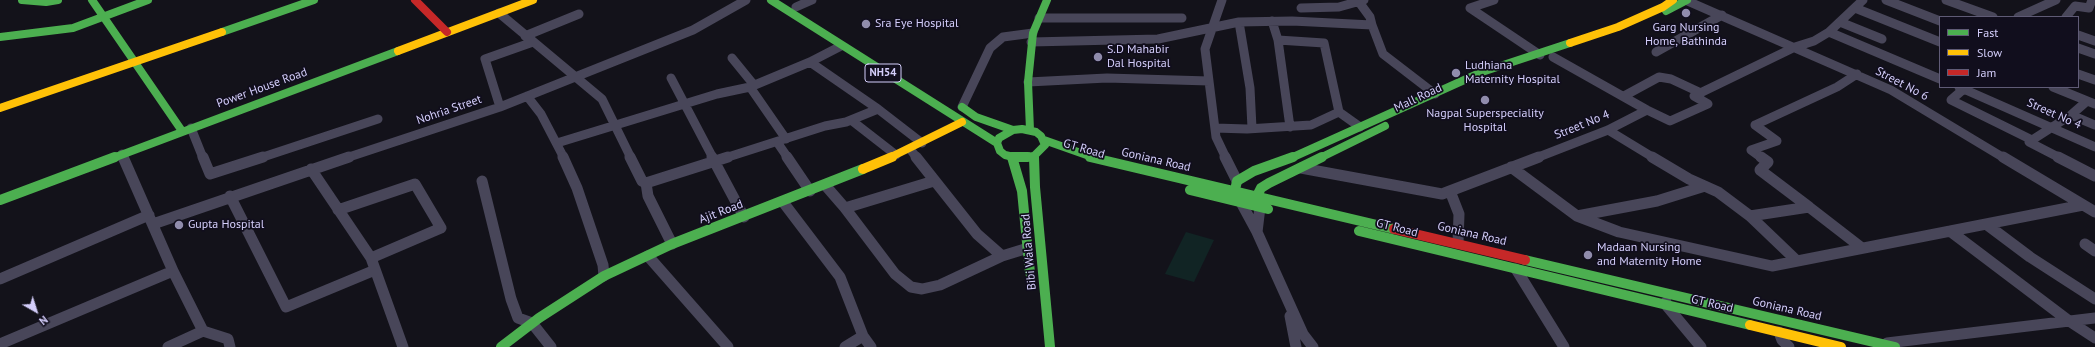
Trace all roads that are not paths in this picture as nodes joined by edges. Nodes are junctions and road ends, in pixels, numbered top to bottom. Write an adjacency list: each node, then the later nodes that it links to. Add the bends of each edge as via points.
1 (22, 0): 2 (main road)
2 (58, 0)
3 (92, 0): 32 (main road)
4 (148, 0): 32 (main road)
5 (314, 0): 60 (main road)
6 (415, 0): 41 (main road)
7 (533, 0): 26 (main road, Power House Road)
8 (746, 0): 65 (street, Nohria Street, via 693,30)
9 (772, 0): 52 (main road, NH54)
10 (785, 0): 23 (main road, NH54)
11 (812, 0): 23 (street)
12 (1047, 0): 33 (main road)
13 (1222, 0): 40 (street)
14 (1494, 0): 57 (street, via 1470,8)
15 (1673, 0): 57 (main road, via 1618,27)
16 (1686, 0): 28 (street, Street No 6); 58 (main road, Mall Road, via 1633,27)
17 (1863, 0): 25 (street)
18 (1886, 0): 36 (street)
19 (2056, 0): 30 (street)
20 (1362, 1): 24 (street, via 1338,7); 39 (street)
21 (1951, 1): 29 (street)
22 (2093, 2): 31 (street, via 2089,8 2075,6)
23 (796, 7): 62 (main road, NH54)
24 (1302, 8)
25 (1855, 8): 38 (street); 51 (street)
26 (499, 13): 41 (main road, Power House Road); 44 (street)
27 (579, 14): 44 (street)
28 (1722, 15): 53 (street, Street No 6); 55 (street)
29 (1990, 16)
30 (2020, 16)
31 (2067, 16)
32 (104, 18): 45 (main road, via 73,28); 60 (main road)
33 (1039, 18): 34 (street); 46 (main road)
34 (1182, 18)
35 (1272, 21): 37 (street); 39 (street); 48 (street)
36 (1939, 21)
37 (1239, 22): 40 (street); 96 (street, via 1250,88)
38 (1840, 22): 42 (street); 47 (street)
39 (1372, 25): 75 (street, via 1383,54)
40 (1211, 28): 46 (street, via 1158,39); 69 (street, via 1205,49)
41 (447, 32): 97 (main road, Power House Road)
42 (1829, 32): 53 (street, via 1814,42); 67 (street)
43 (2079, 35): 49 (street)
44 (525, 36): 50 (street)
45 (0, 37)
46 (1032, 38): 70 (main road); 80 (street, via 1003,37 990,48)
47 (1882, 39)
48 (1278, 40): 85 (street, via 1324,43); 92 (street)
49 (2095, 41)
50 (533, 42): 65 (street); 81 (street, via 485,60)
51 (1939, 42)
52 (840, 46): 61 (street); 89 (main road, NH54)
53 (1795, 47): 63 (street, Street No 6); 74 (street)
54 (2079, 48): 56 (street)
55 (1656, 52)
56 (2095, 54)
57 (1540, 55): 75 (main road, via 1482,72)
58 (1553, 57): 77 (street); 116 (main road, Mall Road, via 1492,77)
59 (732, 58): 71 (street)
60 (134, 62): 82 (main road); 97 (main road)
61 (810, 62): 71 (street); 83 (street)
62 (902, 72)
63 (1857, 74): 132 (street, Street No 6, via 1891,90); 134 (street, via 1837,87 1755,125 1777,141 1751,150 1768,162 1760,170)
64 (2079, 74): 68 (street)
65 (575, 78): 76 (street, Nohria Street); 91 (street, via 602,99)
66 (670, 78): 79 (street)
67 (1939, 79)
68 (2095, 80)
69 (1209, 81): 70 (street, via 1107,78); 95 (street)
70 (1028, 82): 99 (main road)
71 (752, 86): 79 (street); 103 (street)
72 (1963, 88): 94 (street, Street No 4); 102 (street, via 1951,100 1953,102)
73 (2056, 88): 78 (street)
74 (1701, 93): 77 (street, via 1671,79 1659,77); 84 (street, via 1694,96 1708,104 1670,121)
75 (1435, 94): 93 (main road)
76 (527, 96): 81 (street, Nohria Street); 104 (street, via 541,114)
77 (1624, 96): 84 (street)
78 (2091, 102): 86 (street)
79 (686, 104): 91 (street); 114 (street, via 700,136)
80 (958, 105): 98 (main road, via 976,117)
81 (500, 107): 117 (street, Nohria Street)
82 (0, 108)
83 (878, 109): 88 (street); 105 (street)
84 (1647, 110): 100 (street, Street No 4)
85 (1339, 112): 92 (street, via 1311,125); 93 (street)
86 (2071, 115): 90 (street); 94 (street)
87 (378, 119): 97 (street, via 210,174)
88 (850, 120): 103 (street); 111 (street)
89 (962, 122): 105 (main road, Ajit Road); 106 (main road, NH54)
90 (2095, 125)
91 (614, 126): 104 (street); 121 (street, via 642,181)
92 (1290, 127): 96 (street)
93 (1360, 127): 123 (main road, via 1301,154 1254,171)
94 (2052, 127): 102 (street); 107 (street, Street No 4)
95 (1215, 128): 96 (street); 123 (street, via 1216,137)
96 (1252, 128)
97 (187, 129): 110 (main road, Power House Road)
98 (1013, 130): 99 (main road); 106 (main road, via 1002,135)
99 (1030, 130): 101 (main road)
100 (1608, 130): 115 (street, Street No 4); 124 (street)
101 (1044, 140): 109 (main road); 123 (main road, Goniana Road, via 1083,155)
102 (2032, 140): 118 (street, via 2029,142)
103 (782, 141): 114 (street); 125 (street)
104 (557, 143): 160 (street, via 576,188 603,265)
105 (922, 143): 108 (main road, Ajit Road)
106 (997, 143): 113 (main road, NH54, via 1000,151)
107 (2095, 147)
108 (910, 149): 111 (main road, Ajit Road); 120 (street)
109 (1042, 150): 112 (main road); 131 (main road, GT Road)
110 (122, 154): 129 (main road, Power House Road); 142 (street)
111 (896, 155): 122 (main road, Ajit Road)
112 (1034, 156): 113 (main road); 184 (main road, Bibi Wala Road)
113 (1012, 157): 150 (main road, via 1022,191)
114 (716, 161): 121 (street); 141 (street)
115 (1511, 167): 126 (street, Street No 4); 139 (street)
116 (1301, 168): 126 (street, Street No 4, via 1442,194); 128 (main road, Mall Road, via 1261,188)
117 (311, 169): 127 (street, Nohria Street); 136 (street)
118 (2095, 176)
119 (482, 181): 169 (street, via 511,299 518,318)
120 (934, 181): 135 (street); 154 (street, via 977,234)
121 (646, 184): 148 (street, via 648,196)
122 (825, 185): 125 (main road, Ajit Road); 135 (street)
123 (1236, 185): 128 (main road, Goniana Road); 131 (street)
124 (1705, 186): 139 (street, via 1657,201); 140 (street, via 1718,192)
125 (810, 191): 130 (main road, Ajit Road)
126 (1450, 191): 147 (street, via 1459,214)
127 (230, 196): 142 (street, Nohria Street); 158 (street, via 286,307)
128 (1257, 196): 133 (street); 147 (main road, Goniana Road)
129 (0, 200)
130 (783, 202): 141 (main road, Ajit Road); 172 (street, via 840,277)
131 (1242, 204): 133 (main road, GT Road); 146 (street)
132 (2083, 205): 138 (street, Street No 6); 143 (street)
133 (1260, 207): 137 (main road, GT Road); 146 (street)
134 (1809, 207): 140 (street); 151 (street)
135 (845, 208): 154 (street, via 895,274 911,287 922,289 940,285)
136 (338, 210): 155 (street); 155 (street, via 415,184 441,228)
137 (1275, 211)
138 (2095, 212)
139 (1577, 216): 156 (street, via 1619,232 1772,266)
140 (1750, 216): 156 (street)
141 (744, 217): 148 (main road, Ajit Road)
142 (151, 220): 159 (street); 161 (street, Nohria Street)
143 (1986, 224): 145 (street); 165 (street, via 2030,257)
144 (1353, 230): 157 (main road, GT Road)
145 (1950, 231): 151 (street); 168 (street)
146 (1257, 232): 164 (street)
147 (1458, 243): 163 (main road, Goniana Road)
148 (672, 244): 153 (main road, Ajit Road)
149 (2084, 244): 152 (street)
150 (1028, 248): 154 (street); 162 (main road)
151 (1862, 248): 156 (street)
152 (2095, 251)
153 (648, 256): 160 (main road, Ajit Road); 181 (street)
154 (1002, 256)
155 (371, 258): 158 (street)
156 (1797, 261)
157 (1516, 269): 166 (main road, GT Road); 187 (street)
158 (374, 270): 178 (street, via 393,314)
159 (173, 271): 170 (street); 174 (street)
160 (604, 276): 169 (main road, Ajit Road)
161 (0, 279)
162 (1032, 286)
163 (1664, 292): 166 (street); 175 (main road, Goniana Road)
164 (1287, 299): 185 (street); 186 (street, via 1303,334)
165 (2095, 299)
166 (1666, 305): 171 (main road, GT Road); 188 (street)
167 (2095, 318): 168 (street)
168 (2069, 321): 173 (street); 175 (street)
169 (532, 323): 179 (main road, Ajit Road); 180 (street)
170 (203, 331): 176 (street); 177 (street, via 228,339)
171 (1779, 332): 189 (street); 190 (main road, GT Road)
172 (864, 336): 182 (street); 183 (street)
173 (2095, 338)
174 (0, 344)
175 (1881, 344): 191 (main road, Goniana Road)
176 (168, 347)
177 (230, 347)
178 (403, 347)
179 (501, 347)
180 (551, 347)
181 (728, 347)
182 (845, 347)
183 (871, 347)
184 (1050, 347)
185 (1296, 347)
186 (1313, 347)
187 (1564, 347)
188 (1701, 347)
189 (1789, 347)
190 (1841, 347)
191 (1895, 347)

